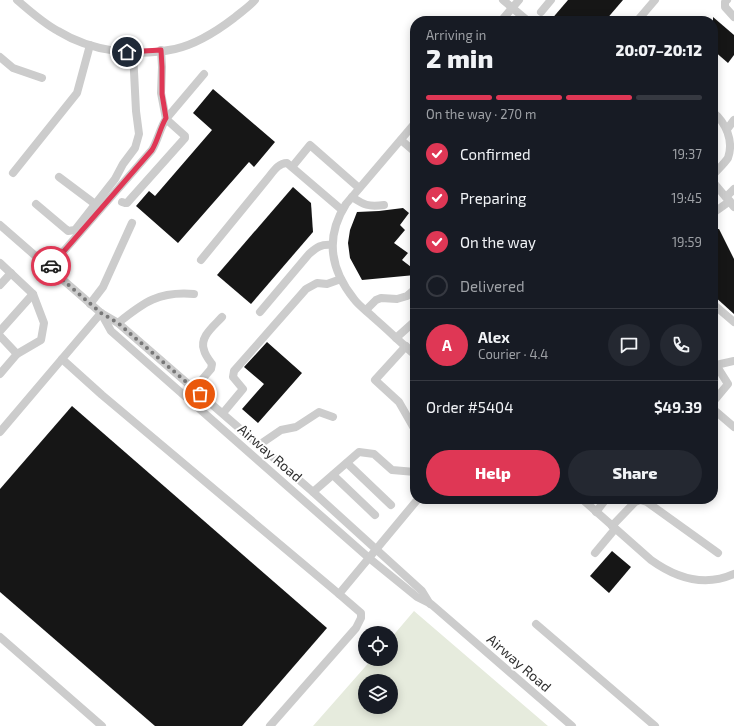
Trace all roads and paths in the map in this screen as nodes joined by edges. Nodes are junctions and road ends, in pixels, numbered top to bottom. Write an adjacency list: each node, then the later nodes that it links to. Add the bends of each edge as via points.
1 (17, 0): 14 (street, via 58,32)
2 (255, 0): 15 (street, via 219,30 176,49)
3 (503, 0): 8 (street)
4 (519, 0): 8 (street)
5 (551, 0): 9 (street)
6 (655, 0): 12 (street)
7 (727, 0): 13 (street, via 725,7)
8 (512, 8): 10 (street); 11 (street)
9 (540, 12)
10 (505, 16)
11 (522, 16)
12 (641, 16)
13 (734, 17)
14 (90, 45): 16 (street); 29 (street, via 77,93)
15 (161, 50): 16 (street); 21 (street, via 162,94)
16 (133, 52): 38 (street, via 139,134 135,148 115,180)
17 (0, 57): 19 (street, via 13,68)
18 (204, 74): 21 (street)
19 (42, 78)
20 (718, 116): 23 (street)
21 (166, 118): 35 (street, via 185,138 127,203); 47 (street, via 152,150)
22 (734, 120): 23 (street)
23 (728, 128): 28 (street, via 732,148)
24 (410, 129): 25 (street)
25 (401, 140): 26 (street); 31 (street)
26 (410, 148)
27 (292, 167): 31 (street, via 310,145); 40 (street); 45 (street, via 287,163 279,166)
28 (718, 169)
29 (13, 173)
30 (59, 177): 38 (street)
31 (359, 188): 34 (street)
32 (718, 188): 36 (street)
33 (734, 189): 36 (street)
34 (352, 197): 39 (street, via 365,205); 40 (street)
35 (122, 202)
36 (730, 202): 41 (street)
37 (36, 204): 38 (street, via 68,231 74,230)
38 (95, 204)
39 (384, 205)
40 (342, 210): 44 (street, via 334,229)
41 (718, 210)
42 (132, 223): 54 (street, via 103,287)
43 (0, 224): 47 (street, Airway Road)
44 (332, 245): 49 (street, via 335,266); 57 (street, via 323,244 308,254)
45 (201, 260)
46 (0, 263): 48 (street)
47 (49, 268): 54 (street, Airway Road)
48 (11, 273): 50 (street); 52 (street)
49 (341, 279): 56 (street, via 355,300); 76 (street, via 327,284 317,283 306,289 234,371 233,377 243,389)
50 (0, 285)
51 (410, 293): 56 (street, via 397,299 381,298)
52 (33, 294): 63 (street); 68 (street, via 44,323 41,340)
53 (194, 294): 61 (street, via 173,293 154,298)
54 (90, 304): 58 (street, Airway Road)
55 (718, 308): 60 (street)
56 (366, 310): 65 (street)
57 (260, 312)
58 (101, 313): 61 (street, Airway Road); 69 (street); 99 (street, Airway Road, via 111,331)
59 (222, 317): 74 (street, via 203,342 204,350 212,364)
60 (734, 322)
61 (118, 323): 74 (street, Airway Road)
62 (410, 325): 65 (street)
63 (0, 331)
64 (0, 336): 68 (street)
65 (396, 338): 66 (street)
66 (406, 346): 67 (street); 79 (street, via 374,380 399,402)
67 (410, 350)
68 (16, 354): 73 (street)
69 (62, 360): 81 (street); 101 (street)
70 (734, 361): 71 (street)
71 (718, 365)
72 (718, 369): 75 (street, via 728,384)
73 (0, 374)
74 (194, 389): 76 (street, Airway Road)
75 (718, 396)
76 (222, 413): 82 (street, Airway Road)
77 (718, 414): 80 (street)
78 (333, 417): 82 (street, via 319,412 296,427 281,430)
79 (410, 421)
80 (734, 428)
81 (0, 432)
82 (259, 445): 86 (street, Airway Road)
83 (347, 463): 84 (street, via 359,452 374,454 392,470); 85 (street); 92 (street)
84 (410, 472)
85 (333, 475): 86 (street); 94 (street)
86 (313, 492): 96 (street, Airway Road)
87 (414, 504): 96 (street)
88 (587, 504): 93 (street)
89 (602, 504): 93 (street)
90 (633, 504): 95 (street)
91 (650, 504): 98 (street)
92 (391, 505)
93 (596, 512): 95 (street)
94 (375, 515)
95 (614, 527): 97 (street); 100 (street, via 663,569 681,577 706,581)
96 (376, 549): 99 (street); 102 (street, Airway Road, via 422,591)
97 (595, 552)
98 (718, 553)
99 (369, 558): 101 (street); 102 (street, Airway Road, via 417,598)
100 (734, 574)
101 (339, 594): 106 (street, via 361,613 356,628)
102 (431, 604): 107 (street, Airway Road)
103 (536, 624): 108 (street)
104 (0, 637): 105 (street)
105 (102, 726)
106 (270, 726)
107 (572, 726)
108 (655, 726)

